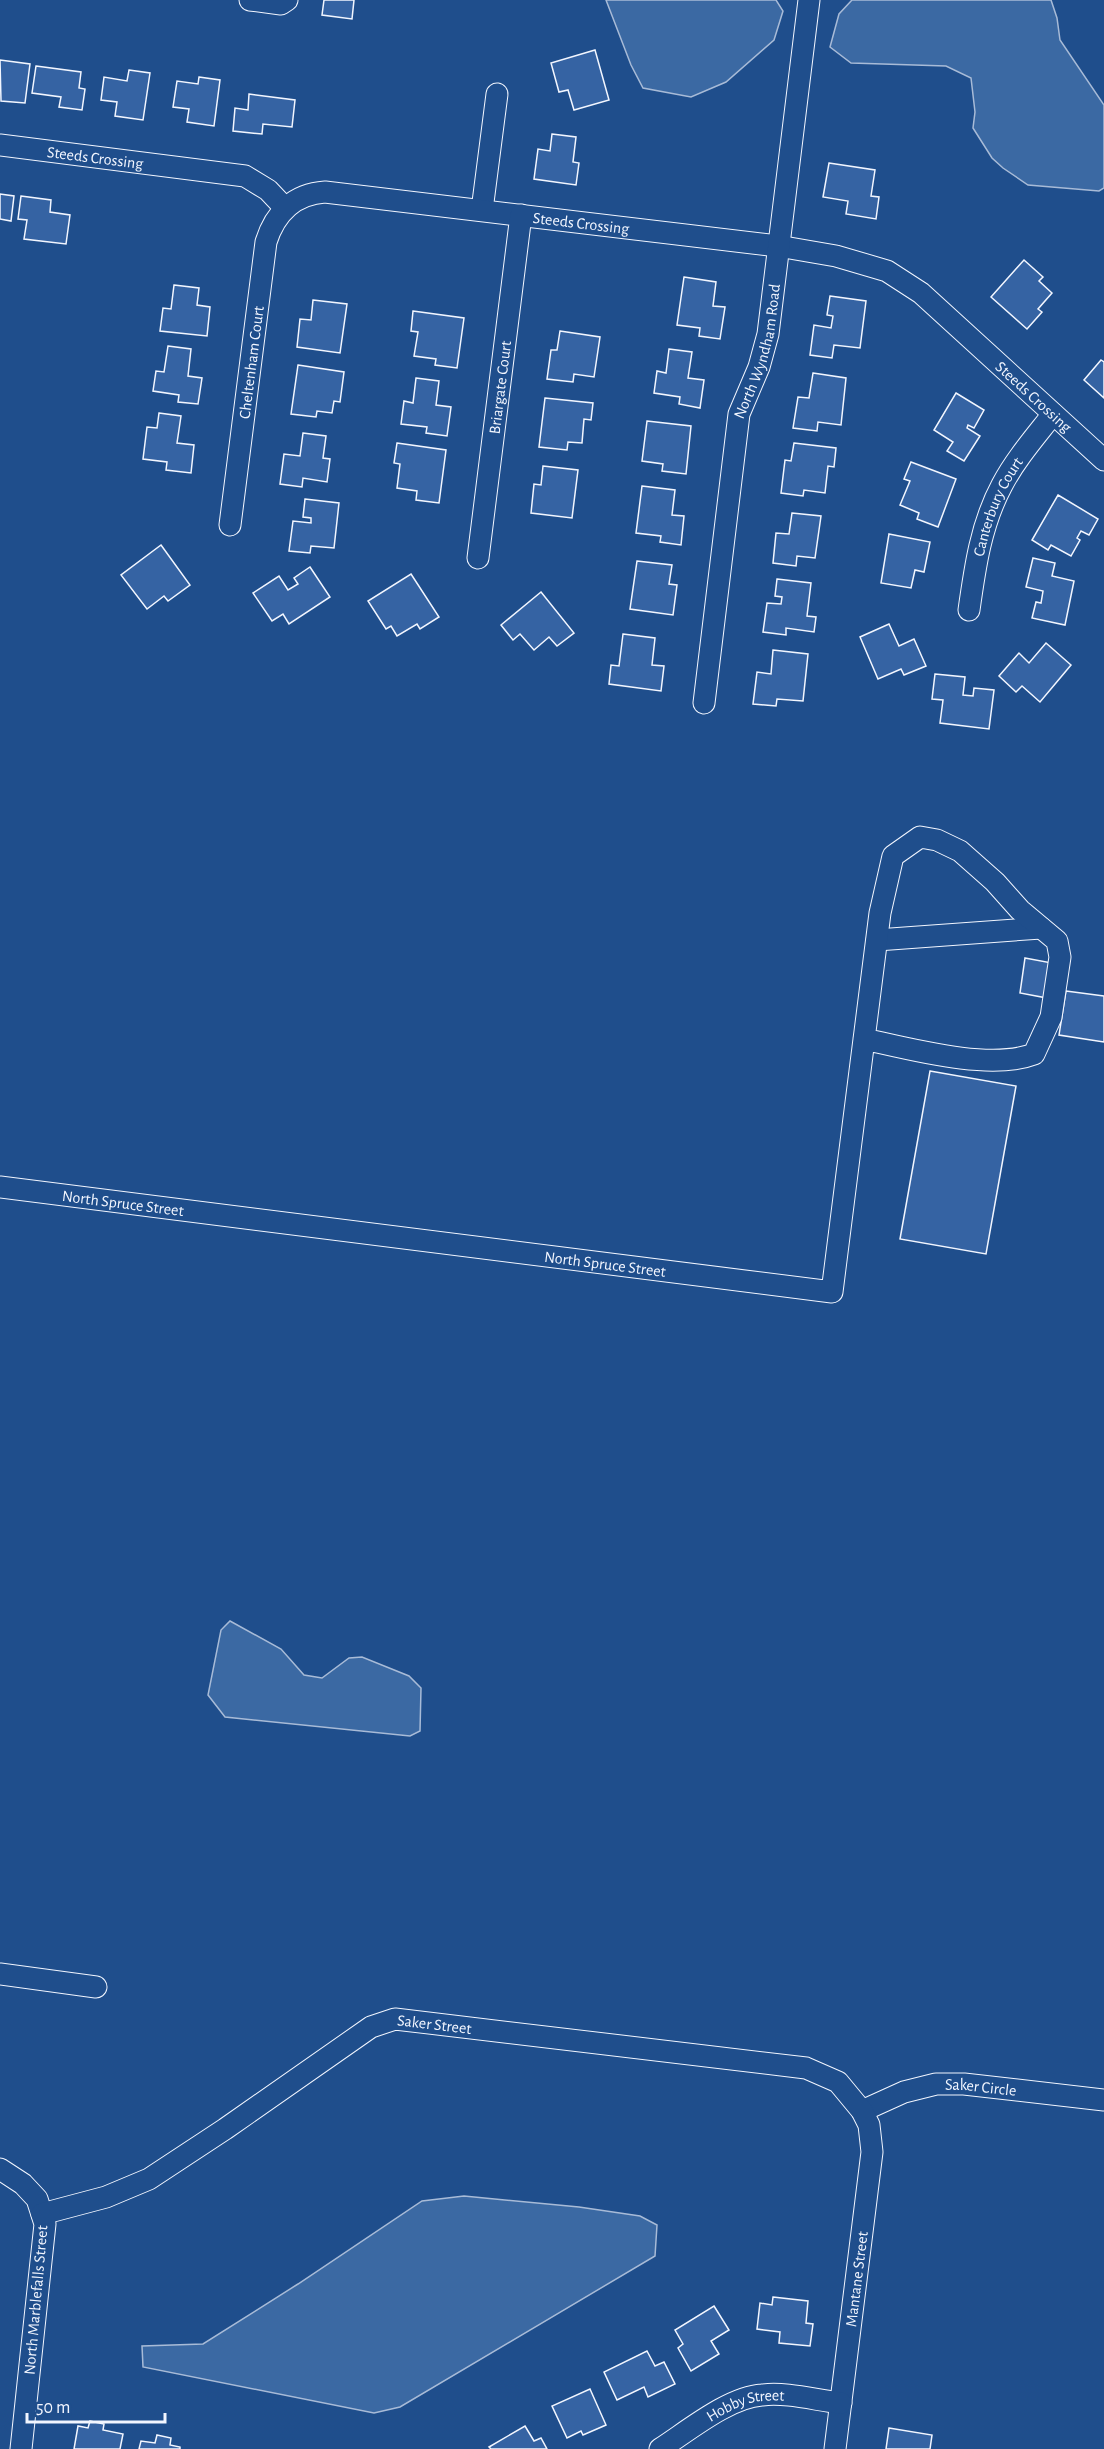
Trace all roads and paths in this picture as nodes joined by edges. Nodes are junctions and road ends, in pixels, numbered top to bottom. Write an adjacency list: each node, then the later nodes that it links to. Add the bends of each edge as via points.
1 (250, 0): 2 (street, via 281,4)
2 (286, 0)
3 (809, 0): 9 (street, North Wyndham Road)
4 (497, 94): 7 (street)
5 (0, 145): 6 (street, Steeds Crossing, via 245,176 268,190)
6 (285, 208): 7 (street, Steeds Crossing, via 298,198 325,192); 12 (street, Cheltenham Court, via 271,225 262,263)
7 (482, 210): 8 (street, Steeds Crossing)
8 (521, 215): 9 (street, Steeds Crossing); 13 (street, Briargate Court)
9 (778, 246): 10 (street, Steeds Crossing, via 854,259 904,280); 15 (street, North Wyndham Road, via 764,354 739,414)
10 (1053, 414): 11 (street, Steeds Crossing); 14 (street, Canterbury Court, via 1012,467 991,507 976,562)
11 (1104, 460)
12 (230, 525)
13 (478, 558)
14 (969, 610)
15 (704, 703)
16 (1041, 928): 17 (street); 17 (street, North Spruce Street, via 960,851 920,837 893,856); 18 (street, via 1057,941 1060,957 1051,1017 1034,1054 1019,1060 978,1060)
17 (877, 940): 18 (street, North Spruce Street)
18 (864, 1040): 19 (street, North Spruce Street, via 832,1292)
19 (0, 1187)
20 (0, 1974): 21 (street)
21 (96, 1987)
22 (1104, 2100): 23 (street, Saker Circle, via 936,2084 904,2092)
23 (862, 2111): 25 (street, Saker Street, via 838,2082 806,2068 395,2019 370,2027 149,2179 106,2197); 26 (street, Mantane Street, via 869,2125 872,2152)
24 (0, 2169): 25 (street, North Marblefalls Street, via 38,2199)
25 (42, 2214): 27 (street, North Marblefalls Street, via 45,2224)
26 (841, 2403): 28 (street, Hobby Street, via 773,2394 753,2396); 29 (street, Mantane Street)
27 (21, 2449)
28 (660, 2449)
29 (835, 2449)

